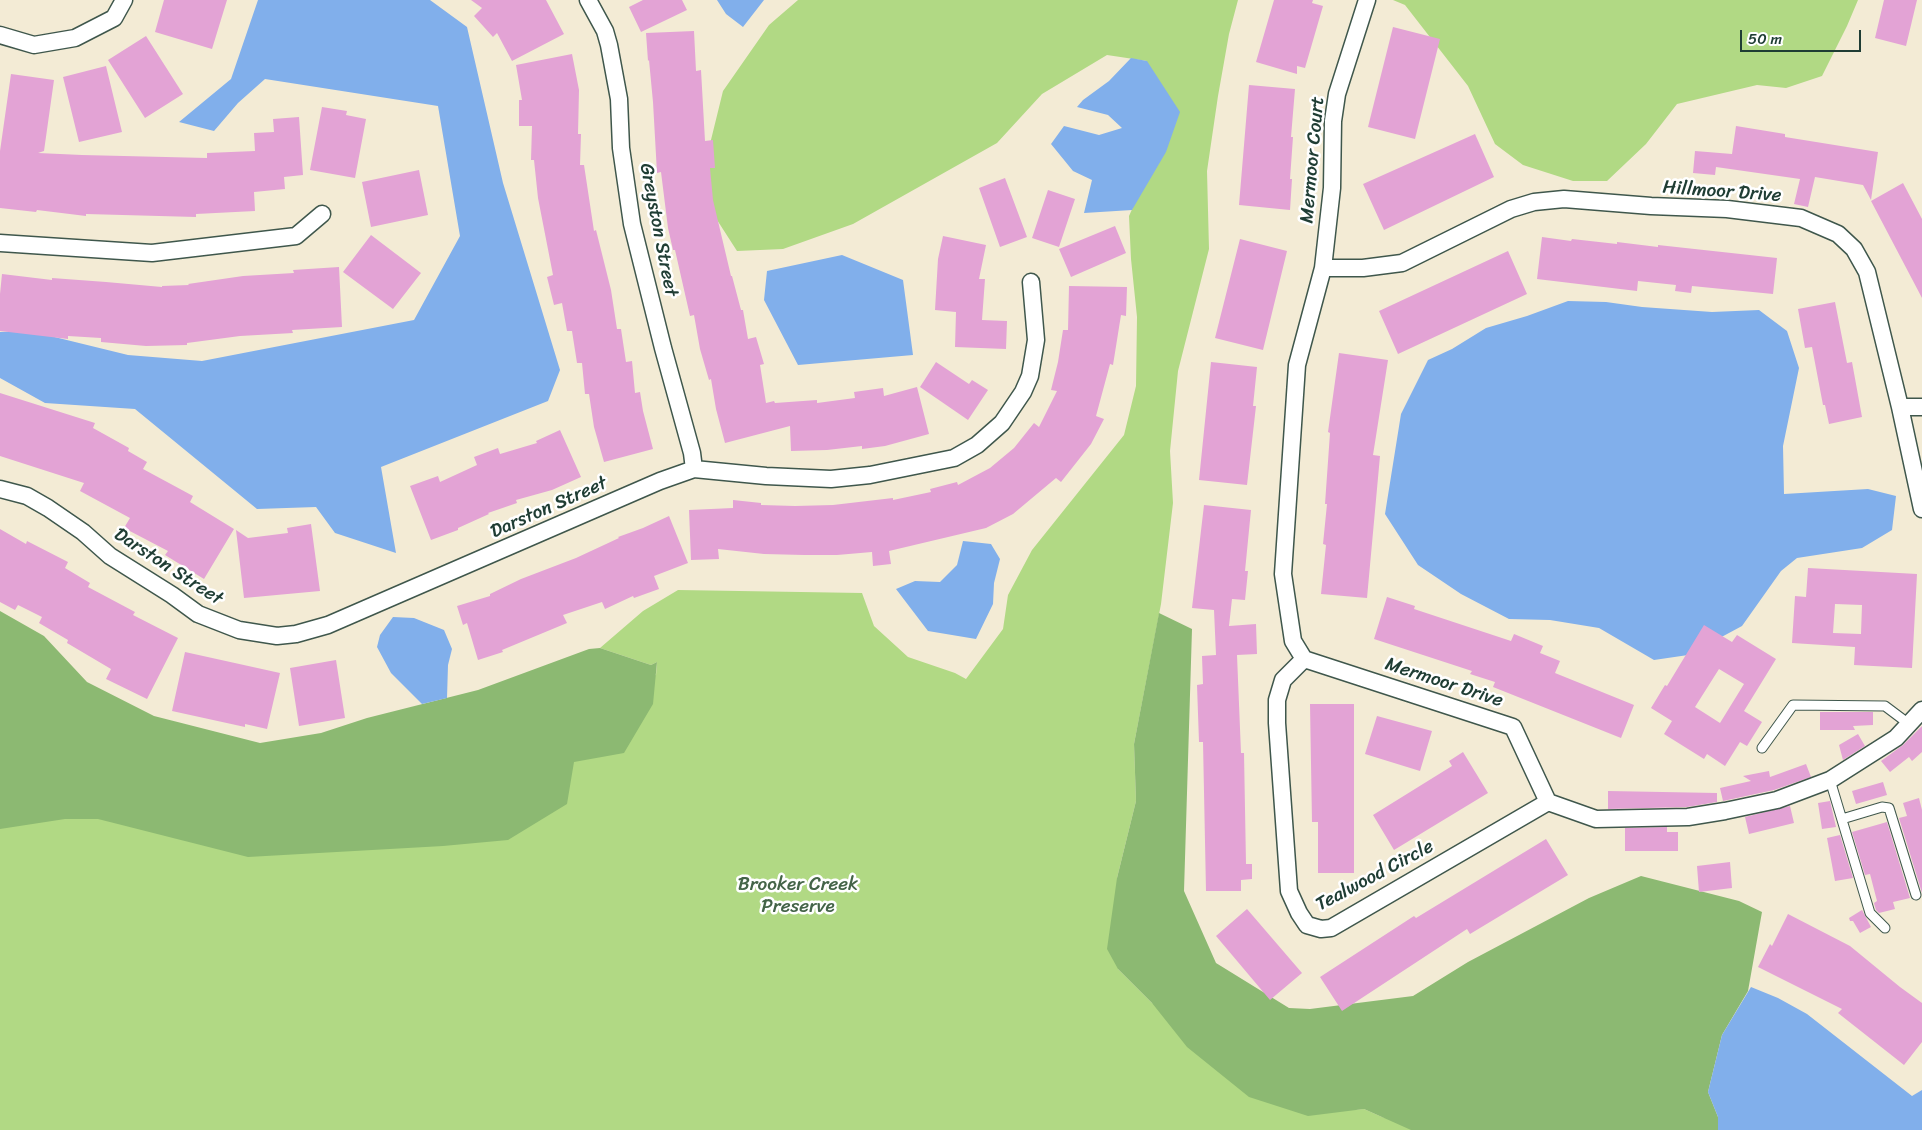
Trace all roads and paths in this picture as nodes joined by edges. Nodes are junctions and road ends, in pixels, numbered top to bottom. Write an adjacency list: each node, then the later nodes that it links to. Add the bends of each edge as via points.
1 (124, 0): 4 (street, via 114,18 75,38 34,45)
2 (588, 0): 11 (street, Greyston Street, via 609,45 619,99 621,148 632,224)
3 (1367, 0): 7 (street, Mermoor Court, via 1333,121 1332,188)
4 (0, 35)
5 (322, 214): 6 (street, via 296,236 152,253)
6 (0, 242)
7 (1323, 268): 9 (street, Hillmoor Drive, via 1363,268 1402,263 1511,209 1534,202 1556,200 1727,209 1801,218 1838,234 1854,250 1867,272); 14 (street, via 1298,365 1283,574 1294,641)
8 (1031, 282): 11 (street, Darston Street, via 1036,340 1030,376 1002,423 977,445 954,458 870,475 831,479)
9 (1900, 407): 10 (street); 13 (street, Hillmoor Drive)
10 (1922, 407)
11 (694, 469): 12 (street, Darston Street, via 328,625 277,636 240,630 198,614 110,556 48,508 27,496)
12 (0, 489)
13 (1922, 509)
14 (1304, 659): 19 (street, Mermoor Drive, via 1513,727); 19 (street, Tealwood Circle, via 1283,680 1277,700 1277,723 1289,891 1307,925 1331,928)
15 (1922, 710): 16 (street)
16 (1909, 724): 17 (lane, via 1885,706 1793,705); 18 (street, via 1896,738)
17 (1762, 748)
18 (1830, 780): 19 (street, via 1777,800 1688,816 1596,819); 20 (lane)
19 (1548, 802)
20 (1842, 819): 21 (lane, via 1882,807 1889,808); 22 (lane, via 1870,913)
21 (1916, 895)
22 (1885, 928)

